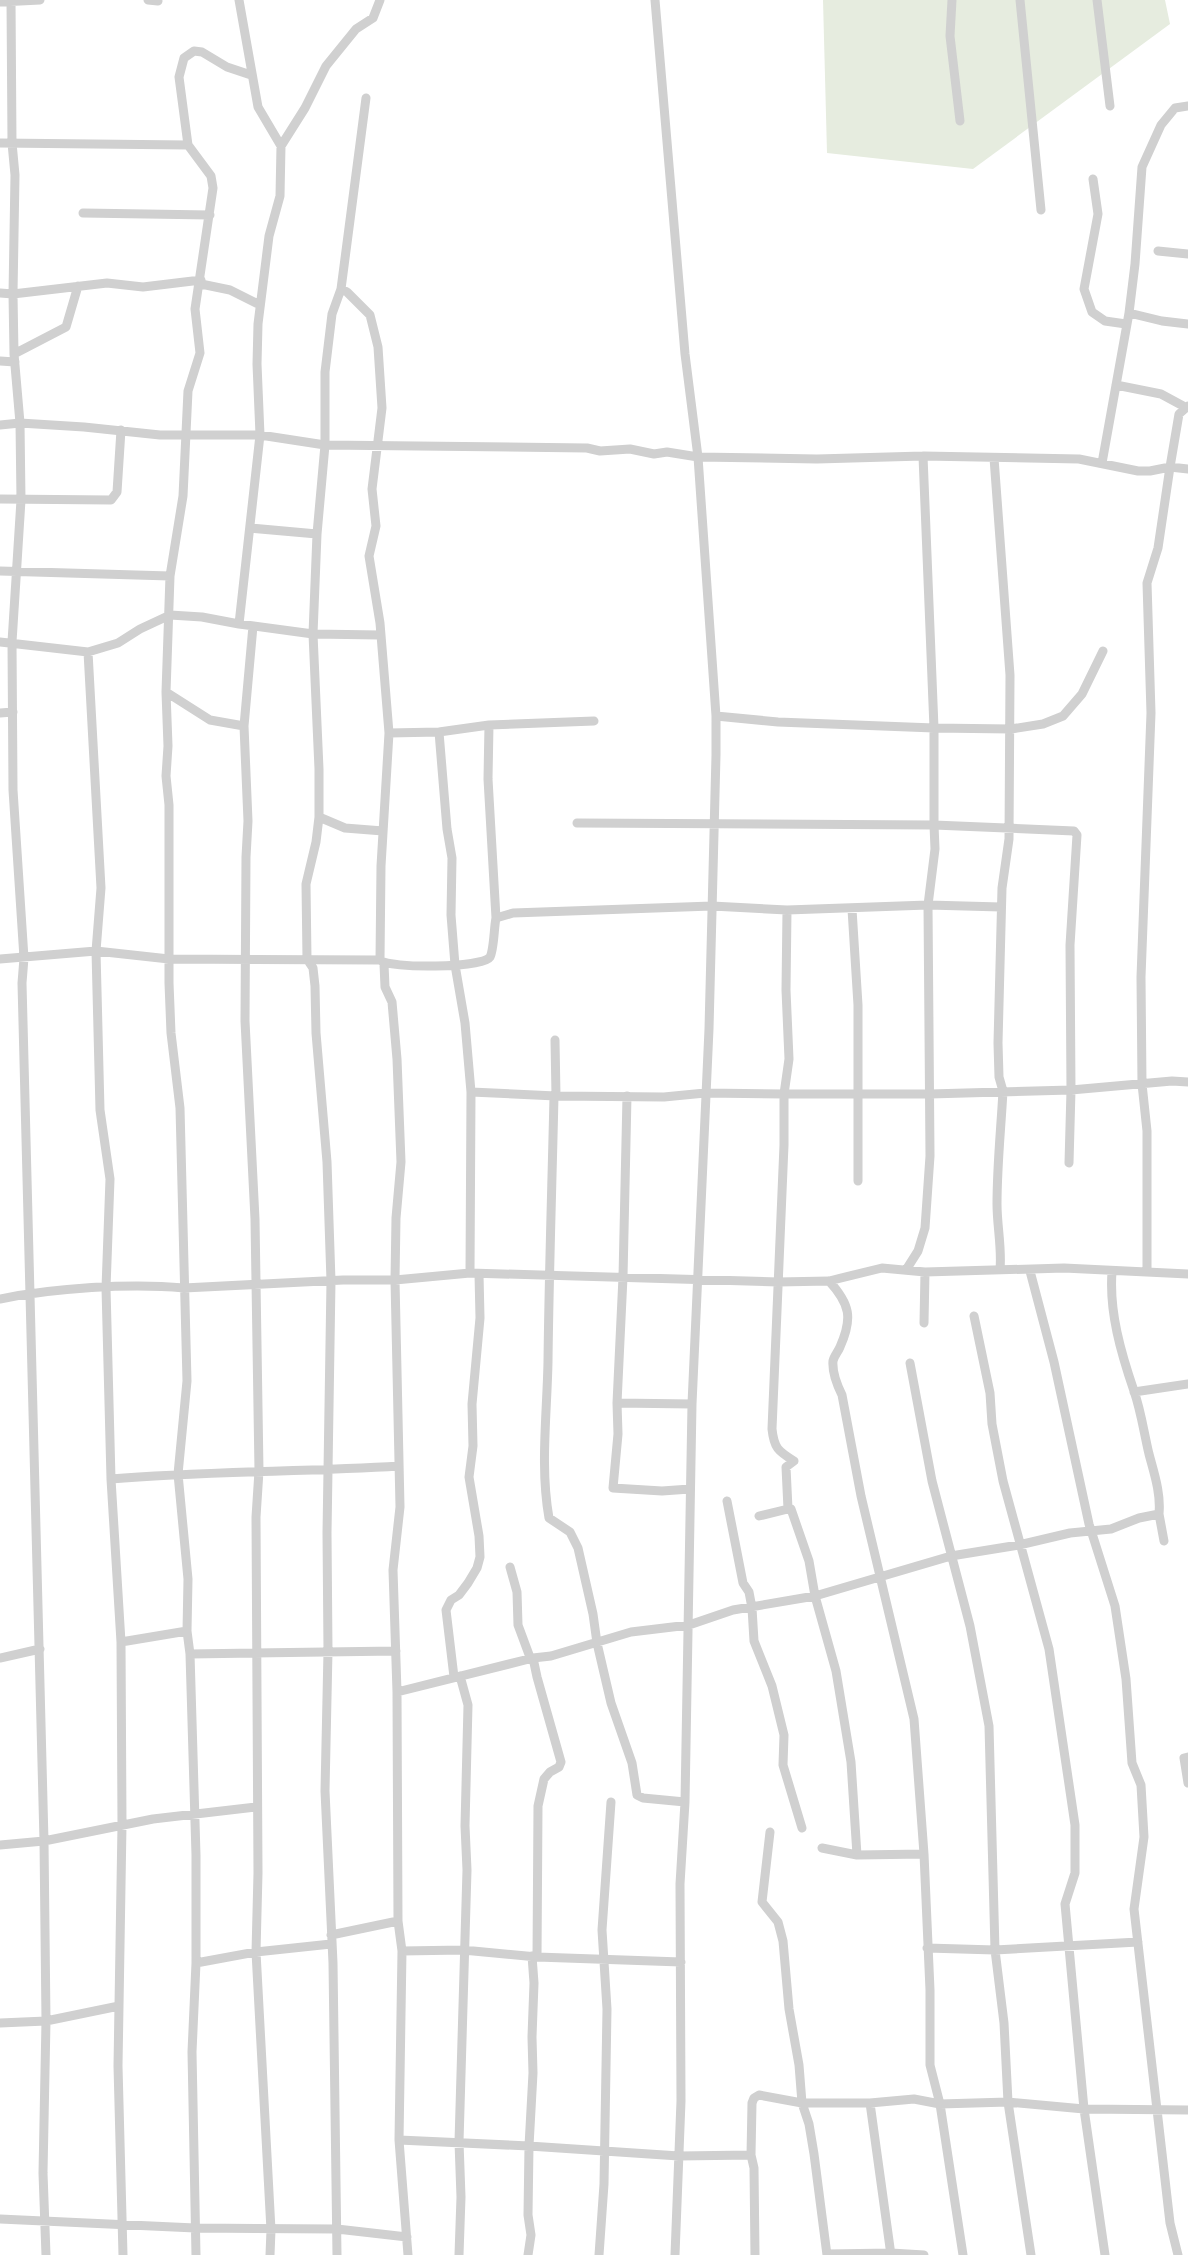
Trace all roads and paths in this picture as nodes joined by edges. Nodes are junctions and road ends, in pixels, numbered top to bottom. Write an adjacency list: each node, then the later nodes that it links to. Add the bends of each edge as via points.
1 (40, 0): 9 (street)
2 (148, 0): 10 (street)
3 (239, 0): 12 (street)
4 (380, 0): 20 (street, via 373,18 356,29 326,66)
5 (655, 0): 48 (street, via 685,354)
6 (952, 0): 16 (street, via 950,36)
7 (1020, 0): 22 (street)
8 (1097, 0): 14 (street)
9 (11, 1): 11 (street); 18 (street)
10 (158, 1)
11 (0, 2)
12 (251, 75): 19 (street, via 227,67 202,52 194,51 184,58 179,77); 20 (street, via 258,106)
13 (366, 98): 29 (street)
14 (1110, 106)
15 (1188, 106): 33 (street, via 1175,108 1161,125 1142,167)
16 (960, 121)
17 (0, 143): 18 (street)
18 (12, 143): 19 (street); 31 (street, via 15,185)
19 (188, 144): 24 (street, via 211,176)
20 (281, 146): 32 (street, via 280,196 269,236)
21 (1093, 179): 34 (street, via 1098,214 1084,289 1092,312 1105,322)
22 (1041, 210)
23 (83, 213): 24 (street)
24 (210, 216): 27 (street)
25 (1158, 251): 26 (street)
26 (1188, 254)
27 (201, 282): 28 (street, via 143,287 107,283); 32 (street, via 230,290); 43 (street, via 196,310 200,353 188,391)
28 (78, 286): 31 (street); 36 (street, via 66,327)
29 (341, 289): 45 (street, via 332,314 325,372); 46 (street, via 370,315 376,339 382,408)
30 (0, 293): 31 (street)
31 (13, 294): 36 (street)
32 (260, 305): 44 (street, via 257,364)
33 (1128, 313): 34 (street); 35 (street)
34 (1126, 324): 38 (street)
35 (1188, 324)
36 (14, 358): 37 (street); 40 (street)
37 (0, 361)
38 (1116, 385): 39 (street, via 1160,394); 50 (street)
39 (1187, 406): 51 (street, via 1179,414)
40 (20, 423): 41 (street); 42 (street); 54 (street)
41 (0, 425)
42 (121, 430): 43 (street); 54 (street, via 117,492 111,500)
43 (187, 435): 44 (street); 59 (street, via 183,496)
44 (260, 435): 45 (street); 55 (street)
45 (326, 445): 46 (street); 56 (street)
46 (377, 446): 48 (street, via 587,448); 64 (street, via 372,489 376,526 369,556)
47 (923, 456): 48 (street, via 816,459); 49 (street); 76 (street)
48 (698, 457): 72 (street)
49 (994, 458): 50 (street, via 1079,459); 77 (street)
50 (1102, 463): 51 (street, via 1138,471)
51 (1170, 466): 52 (street); 102 (street, via 1158,548 1147,583 1152,713 1141,977)
52 (1188, 469)
53 (0, 499): 54 (street)
54 (20, 500): 58 (street)
55 (250, 528): 56 (street); 61 (street)
56 (317, 534): 63 (street)
57 (0, 571): 58 (street)
58 (17, 572): 59 (street); 66 (street)
59 (170, 576): 60 (street)
60 (170, 615): 61 (street, via 202,616); 68 (street, via 118,644); 69 (street)
61 (239, 624): 62 (street)
62 (253, 626): 63 (street); 75 (street)
63 (313, 634): 64 (street); 80 (street)
64 (380, 635): 79 (street)
65 (0, 642): 66 (street)
66 (12, 642): 68 (street); 71 (street)
67 (1103, 651): 77 (street, via 1082,694 1063,716 1044,724)
68 (88, 652): 92 (street, via 101,888)
69 (166, 692): 75 (street, via 210,720); 94 (street)
70 (0, 712): 71 (street)
71 (13, 712): 93 (street, via 13,790)
72 (716, 716): 76 (street, via 778,722); 82 (street)
73 (594, 721): 74 (street)
74 (489, 725): 78 (street); 91 (street, via 488,779)
75 (244, 726): 97 (street, via 248,821)
76 (934, 728): 77 (street); 83 (street)
77 (1011, 729): 84 (street)
78 (439, 732): 79 (street); 99 (street, via 452,858 451,915)
79 (390, 733): 85 (street)
80 (318, 817): 85 (street, via 345,828); 96 (street, via 306,884)
81 (577, 823): 82 (street)
82 (715, 823): 83 (street); 87 (street)
83 (934, 825): 84 (street); 86 (street, via 935,849)
84 (1008, 827): 88 (street); 103 (street, via 1066,830 1074,831 1076,835 1070,945)
85 (384, 831): 98 (street)
86 (928, 905): 88 (street); 89 (street); 109 (street)
87 (712, 906): 90 (street); 91 (street, via 531,911); 106 (street)
88 (1001, 907): 104 (street, via 998,1043)
89 (852, 909): 90 (street); 107 (street, via 858,1005)
90 (787, 910): 108 (street, via 789,1059)
91 (496, 918): 99 (street, via 491,956 485,961)
92 (96, 951): 93 (street); 94 (street); 130 (street, via 100,1110 110,1179)
93 (24, 958): 95 (street); 132 (street, via 22,983)
94 (169, 958): 97 (street); 131 (street, via 171,1033 180,1108)
95 (0, 959)
96 (307, 959): 97 (street); 98 (street); 127 (street, via 313,968 315,986)
97 (244, 960): 129 (street)
98 (382, 962): 99 (street, via 396,966); 125 (street, via 385,987 392,1002 400,1090 401,1162)
99 (455, 965): 105 (street, via 465,1023)
100 (555, 1040): 110 (street)
101 (1188, 1082): 102 (street)
102 (1142, 1084): 103 (street); 119 (street, via 1147,1130)
103 (1071, 1090): 104 (street); 112 (street)
104 (1003, 1091): 109 (street); 115 (street, via 997,1201)
105 (471, 1092): 110 (street); 120 (street)
106 (705, 1093): 108 (street); 111 (street); 124 (street)
107 (858, 1093): 108 (street); 109 (street); 113 (street)
108 (784, 1094): 128 (street)
109 (930, 1094): 114 (street, via 930,1156 924,1228 918,1251)
110 (555, 1096): 111 (street); 122 (street)
111 (627, 1096): 123 (street)
112 (1068, 1163)
113 (858, 1181)
114 (906, 1270): 117 (street); 126 (street, via 882,1268)
115 (1000, 1270): 116 (street); 117 (street)
116 (1030, 1270): 118 (street, via 1064,1268); 151 (street)
117 (925, 1272): 135 (street)
118 (1112, 1272): 119 (street); 138 (street, via 1110,1295)
119 (1147, 1272): 121 (street)
120 (474, 1273): 122 (street); 125 (street); 170 (street, via 480,1318 469,1477 480,1557 468,1583 446,1610)
121 (1188, 1274)
122 (548, 1276): 123 (street); 162 (street, via 546,1504 549,1518 570,1532 578,1548)
123 (623, 1277): 124 (street); 139 (street)
124 (698, 1279): 128 (street); 140 (street)
125 (395, 1280): 127 (street); 141 (street)
126 (828, 1281): 128 (street); 156 (street, via 848,1308 849,1320 833,1360)
127 (331, 1282): 129 (street); 142 (street)
128 (778, 1282): 148 (street, via 772,1429 773,1443 794,1461 786,1468)
129 (256, 1285): 131 (street); 143 (street)
130 (106, 1288): 131 (street); 132 (street); 145 (street)
131 (184, 1288): 144 (street, via 187,1381)
132 (31, 1293): 133 (street); 163 (street)
133 (0, 1299)
134 (974, 1316): 153 (street, via 990,1393 997,1449)
135 (924, 1323)
136 (910, 1363): 154 (street, via 932,1482)
137 (1188, 1384): 138 (street)
138 (1134, 1392): 149 (street, via 1158,1491)
139 (617, 1403): 140 (street); 146 (street, via 613,1488 662,1491)
140 (692, 1404): 146 (street)
141 (399, 1466): 142 (street); 165 (street, via 400,1507 394,1570)
142 (328, 1470): 143 (street); 164 (street)
143 (259, 1471): 144 (street); 166 (street)
144 (178, 1474): 145 (street); 160 (street, via 188,1579)
145 (111, 1479): 161 (street)
146 (690, 1488): 159 (street)
147 (727, 1501): 158 (street, via 743,1582)
148 (788, 1509): 150 (street); 157 (street, via 809,1561)
149 (1159, 1514): 151 (street); 152 (street)
150 (759, 1516)
151 (1092, 1532): 153 (street, via 1070,1533); 188 (street, via 1115,1606 1126,1679 1132,1763 1140,1785 1144,1838 1134,1909)
152 (1164, 1541)
153 (1019, 1545): 154 (street); 189 (street, via 1049,1649 1074,1825 1075,1873 1065,1904)
154 (951, 1556): 156 (street); 192 (street, via 970,1626 989,1726)
155 (510, 1567): 169 (street, via 516,1592 518,1625)
156 (880, 1577): 157 (street); 184 (street, via 914,1719)
157 (815, 1596): 158 (street); 185 (street, via 836,1671 851,1762)
158 (752, 1608): 159 (street, via 734,1610); 179 (street, via 754,1641 772,1686 784,1734 783,1765)
159 (689, 1625): 162 (street, via 632,1632); 175 (street)
160 (187, 1632): 161 (street); 167 (street)
161 (121, 1642): 178 (street)
162 (596, 1643): 169 (street); 175 (street, via 611,1703 632,1763 638,1795)
163 (40, 1649): 168 (street); 181 (street)
164 (328, 1651): 165 (street); 166 (street); 187 (street, via 325,1791)
165 (396, 1651): 171 (street)
166 (257, 1653): 167 (street); 176 (street)
167 (190, 1654): 177 (street)
168 (0, 1658)
169 (532, 1659): 170 (street); 195 (street, via 561,1762 544,1779 538,1806)
170 (457, 1677): 171 (street); 191 (street, via 468,1705)
171 (397, 1692): 186 (street)
172 (1188, 1757): 173 (street, via 1184,1758)
173 (1188, 1783)
174 (611, 1802): 196 (street, via 602,1930)
175 (685, 1802): 197 (street, via 680,1884)
176 (256, 1807): 177 (street); 194 (street)
177 (194, 1813): 178 (street); 198 (street)
178 (122, 1825): 181 (street); 199 (street)
179 (802, 1828)
180 (770, 1832): 203 (street, via 762,1902 778,1922 782,1941)
181 (44, 1841): 182 (street); 200 (street)
182 (0, 1845)
183 (822, 1848): 185 (street)
184 (924, 1854): 185 (street); 190 (street)
185 (857, 1855)
186 (398, 1921): 187 (street); 193 (street)
187 (331, 1940): 194 (street); 219 (street)
188 (1138, 1942): 189 (street); 207 (street)
189 (1069, 1947): 192 (street); 206 (street)
190 (927, 1948): 192 (street); 205 (street, via 930,2065)
191 (463, 1950): 193 (street); 195 (street); 210 (street)
192 (995, 1950): 202 (street, via 1004,2023)
193 (402, 1951): 209 (street)
194 (256, 1952): 198 (street); 220 (street)
195 (535, 1956): 196 (street); 211 (street)
196 (604, 1960): 197 (street); 212 (street, via 607,2009)
197 (681, 1962): 214 (street)
198 (196, 1963): 218 (street, via 192,2052)
199 (120, 2006): 200 (street); 217 (street, via 118,2066)
200 (46, 2021): 201 (street); 216 (street)
201 (0, 2024)
202 (1008, 2102): 205 (street); 206 (street); 237 (street)
203 (802, 2103): 204 (street); 213 (street, via 756,2096 752,2103); 222 (street, via 812,2146)
204 (870, 2103): 205 (street, via 914,2098); 223 (street)
205 (940, 2104): 236 (street)
206 (1084, 2109): 207 (street); 238 (street)
207 (1158, 2110): 208 (street); 239 (street, via 1170,2223)
208 (1188, 2110)
209 (400, 2140): 210 (street); 221 (street)
210 (459, 2142): 211 (street); 230 (street)
211 (529, 2146): 212 (street); 231 (street, via 528,2215 531,2235)
212 (603, 2152): 214 (street); 232 (street)
213 (751, 2155): 214 (street); 234 (street)
214 (679, 2156): 233 (street)
215 (0, 2219): 216 (street)
216 (45, 2222): 217 (street); 224 (street)
217 (122, 2224): 218 (street); 225 (street)
218 (195, 2228): 220 (street); 226 (street)
219 (337, 2229): 220 (street); 221 (street); 228 (street)
220 (271, 2230): 227 (street)
221 (407, 2237): 229 (street)
222 (827, 2254): 223 (street)
223 (891, 2254): 235 (street)
224 (46, 2255)
225 (123, 2255)
226 (196, 2255)
227 (270, 2255)
228 (337, 2255)
229 (408, 2255)
230 (460, 2255)
231 (528, 2255)
232 (599, 2255)
233 (675, 2255)
234 (755, 2255)
235 (924, 2255)
236 (963, 2255)
237 (1031, 2255)
238 (1105, 2255)
239 (1178, 2255)

